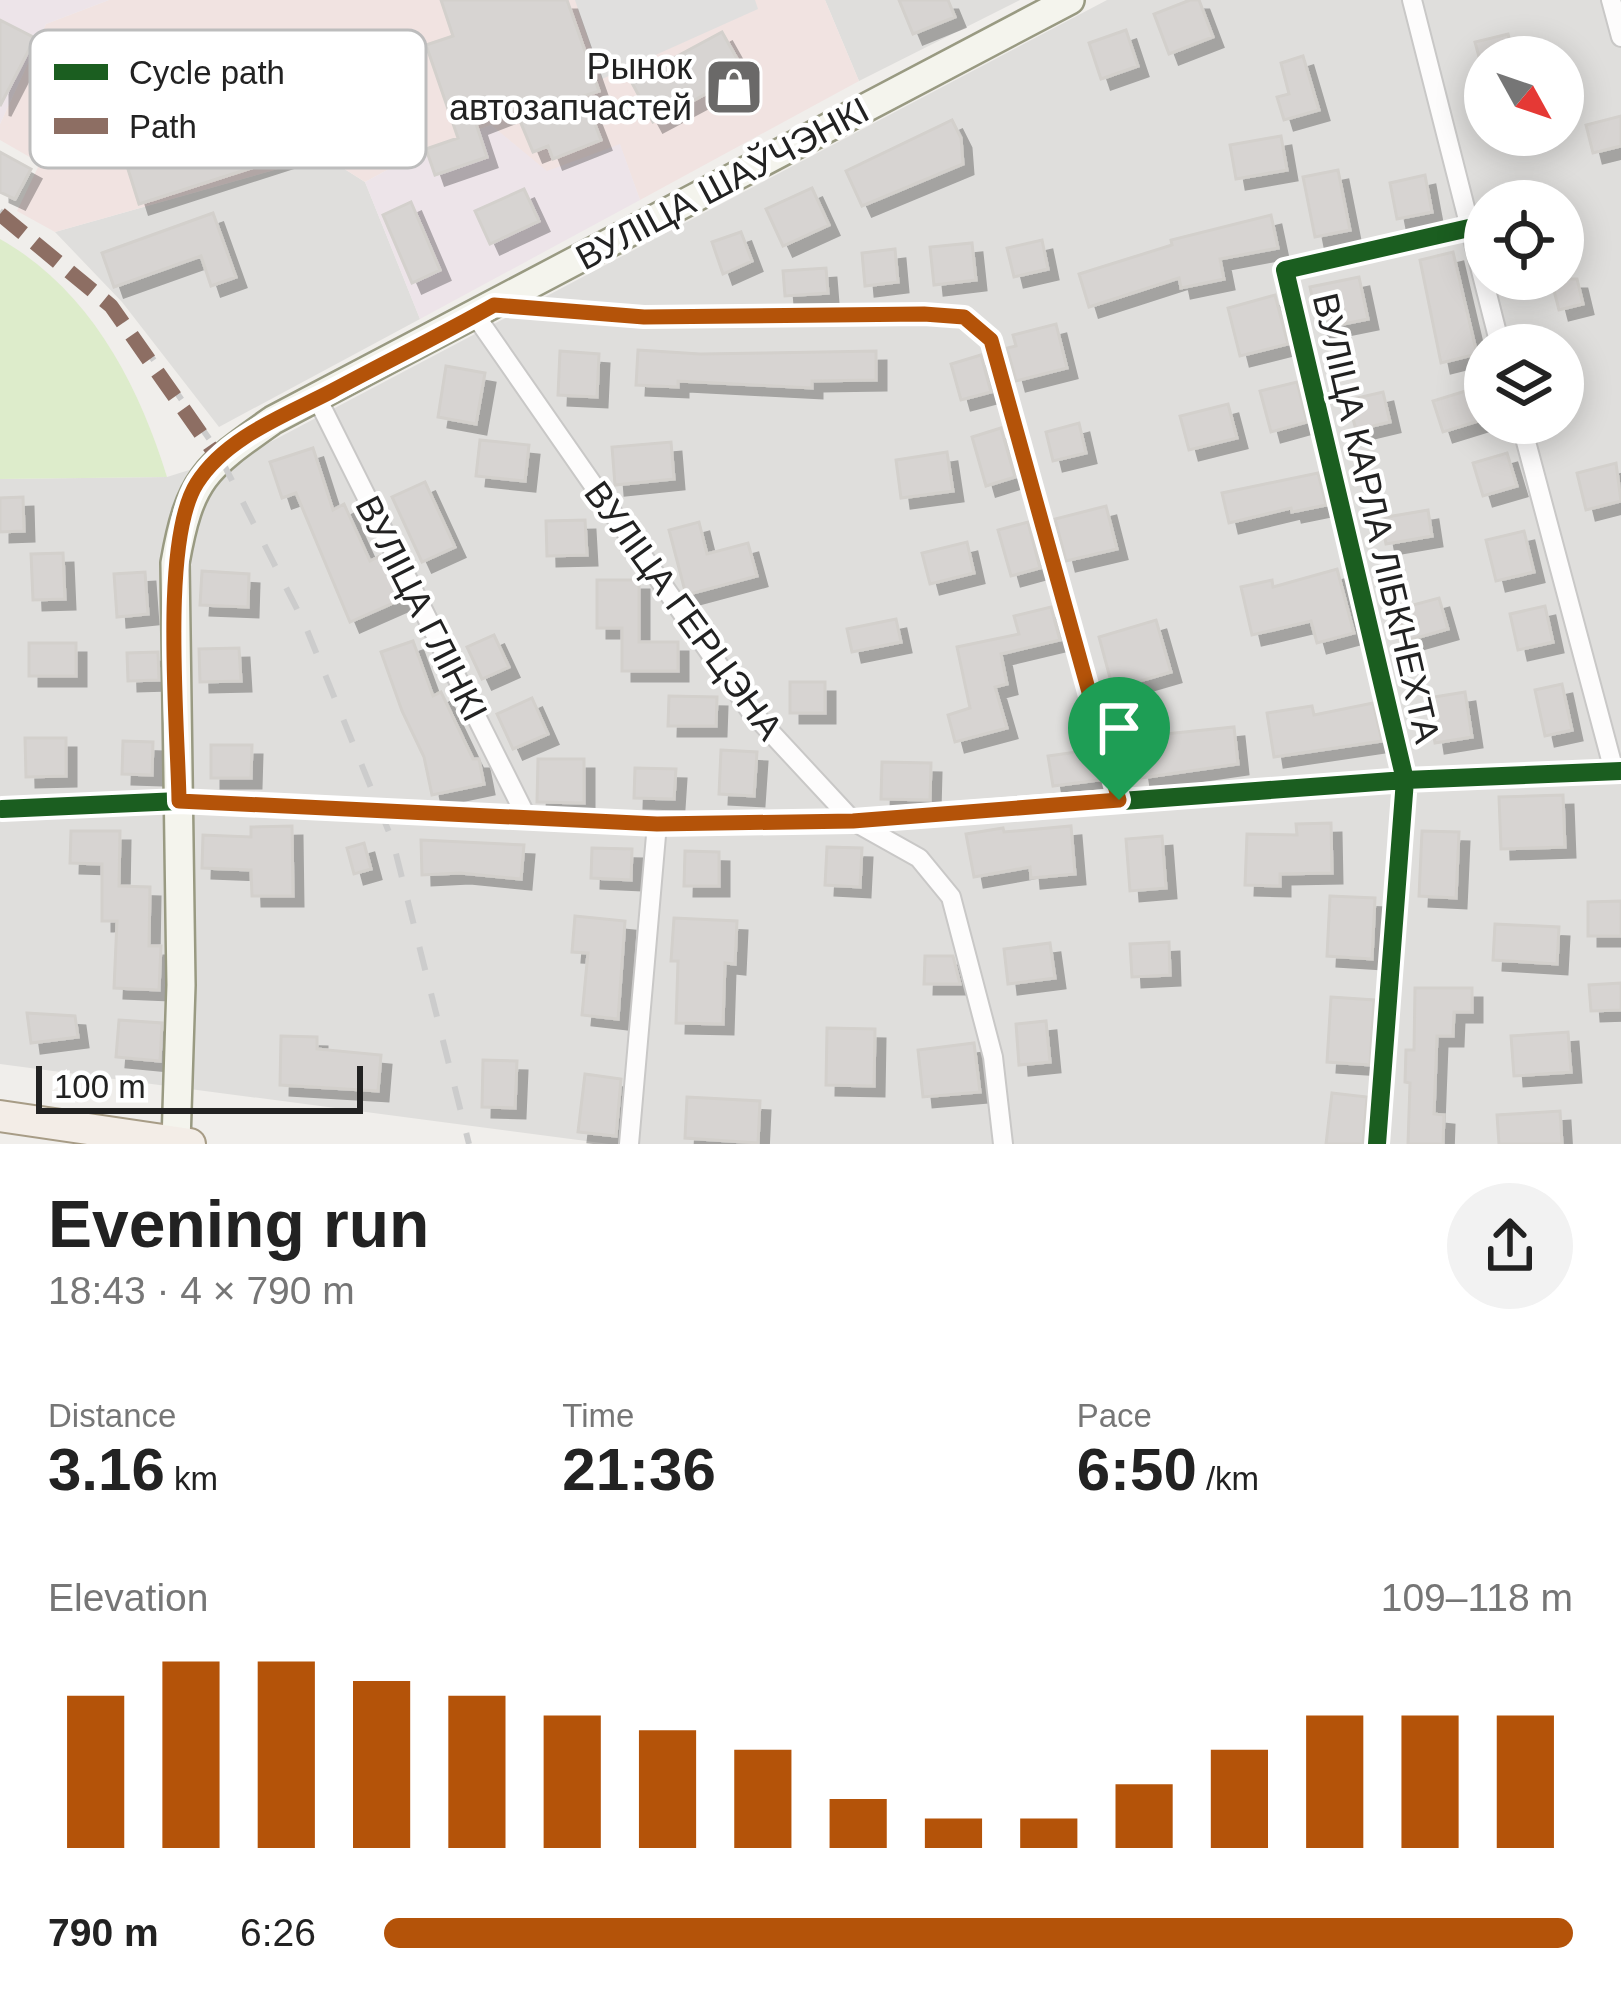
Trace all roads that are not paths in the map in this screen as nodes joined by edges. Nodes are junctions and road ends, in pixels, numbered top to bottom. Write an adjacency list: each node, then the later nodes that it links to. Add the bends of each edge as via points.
1 (1070, 0): 7 (main road, ВУЛІЦА ШАЎЧЭНКІ)
2 (1412, 0): 5 (street)
3 (1611, 0): 4 (street)
4 (1621, 37)
5 (1464, 208)
6 (1464, 229): 11 (street, ВУЛІЦА КАРЛА ЛІБКНЕХТА, via 1285,270)
7 (484, 310): 8 (main road, ВУЛІЦА ШАЎЧЭНКІ); 12 (street, via 964,317 991,340); 16 (street, ВУЛІЦА ГЕРЦЭНА, via 748,709)
8 (317, 398): 13 (main road, ВУЛІЦА ШАЎЧЭНКІ, via 218,458 183,518 175,563); 15 (street, ВУЛІЦА ГЛІНКІ)
9 (1527, 444): 10 (street)
10 (1617, 771): 11 (street)
11 (1405, 780): 12 (street); 22 (street, ВУЛІЦА КАРЛА ЛІБКНЕХТА)
12 (1119, 800): 16 (street)
13 (179, 801): 14 (street); 15 (street); 19 (main road)
14 (2, 809)
15 (527, 818): 17 (street)
16 (853, 821): 17 (street); 21 (street, ВУЛІЦА ГЕРЦЭНА, via 919,858 951,896 993,1057)
17 (657, 824): 20 (street)
18 (0, 1116): 19 (main road)
19 (183, 1143)
20 (629, 1144)
21 (1003, 1144)
22 (1377, 1144)

